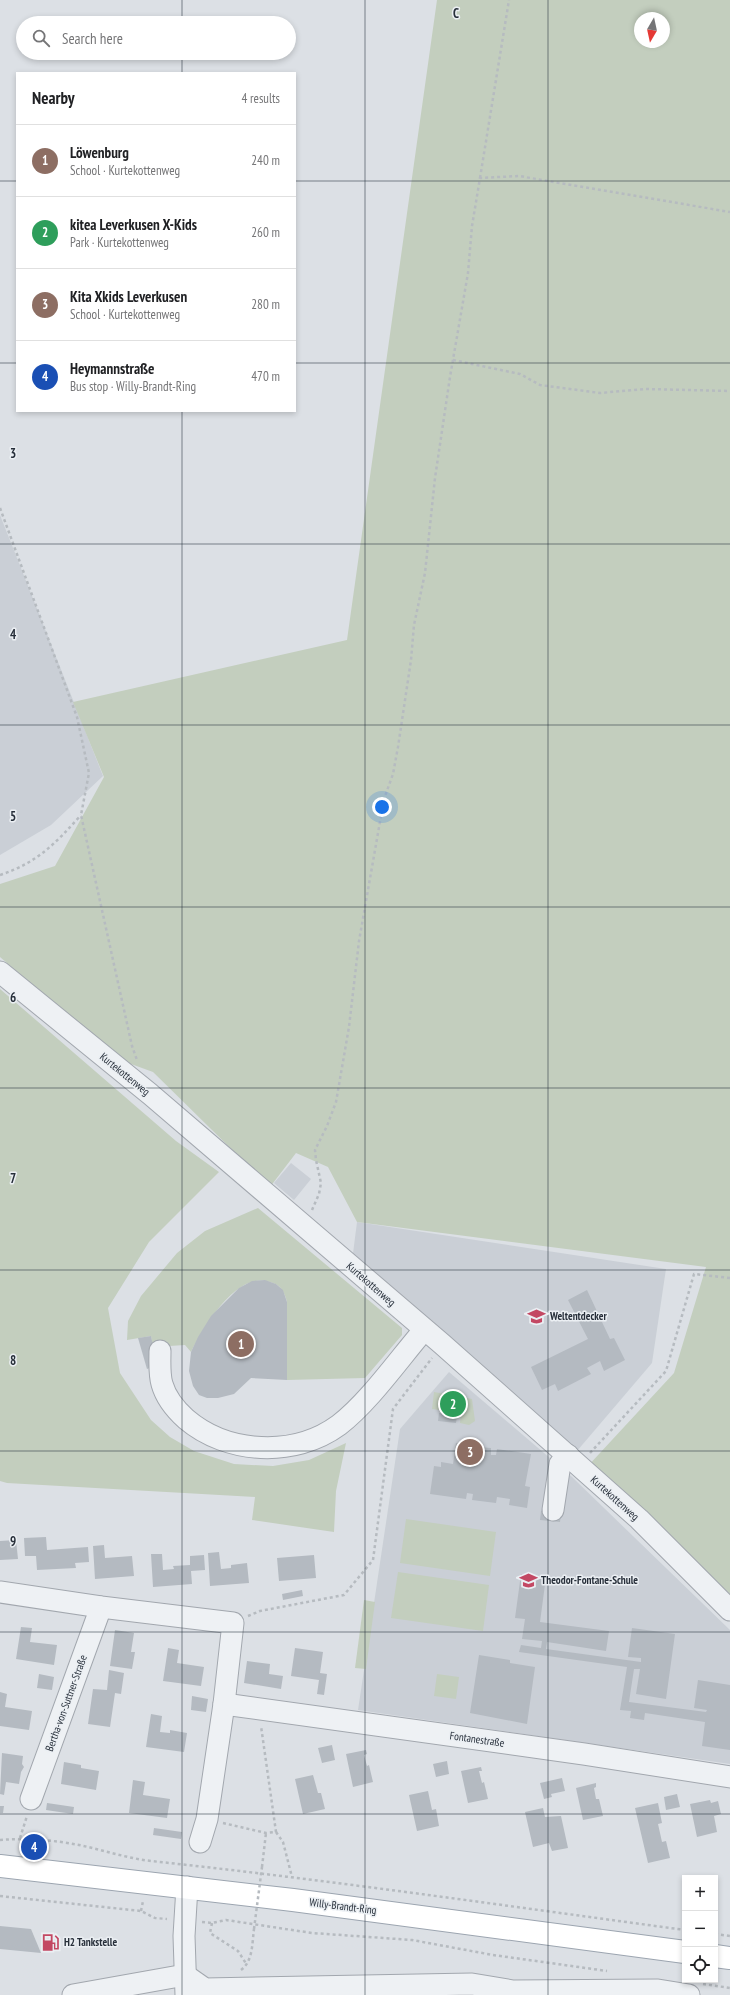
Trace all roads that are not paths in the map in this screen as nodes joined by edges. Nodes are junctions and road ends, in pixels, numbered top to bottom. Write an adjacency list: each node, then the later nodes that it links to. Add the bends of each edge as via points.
1 (0, 972): 2 (street, Kurtekottenweg, via 150,1094)
2 (424, 1330): 3 (street, via 356,1409 338,1425 311,1440 256,1448 231,1444 210,1436 175,1409 162,1384); 4 (street, Kurtekottenweg)
3 (160, 1351)
4 (573, 1460): 5 (street, via 560,1464); 8 (street, Kurtekottenweg, via 639,1519)
5 (553, 1510)
6 (0, 1592): 7 (street)
7 (101, 1608): 9 (street, via 233,1623); 11 (street, Bertha-von-Suttner-Straße)
8 (730, 1610)
9 (224, 1704): 10 (street, Fontanestraße); 12 (street, via 207,1819)
10 (730, 1777)
11 (31, 1799)
12 (200, 1842)
13 (0, 1866): 14 (main road, Willy-Brandt-Ring)
14 (187, 1887): 15 (main road, Willy-Brandt-Ring); 18 (street)
15 (682, 1952)
16 (718, 1956): 17 (main road)
17 (730, 1958)
18 (185, 1985): 20 (street, via 206,1989 472,1984); 21 (street)
19 (694, 1989): 20 (street)
20 (513, 1993)
21 (73, 1995)

